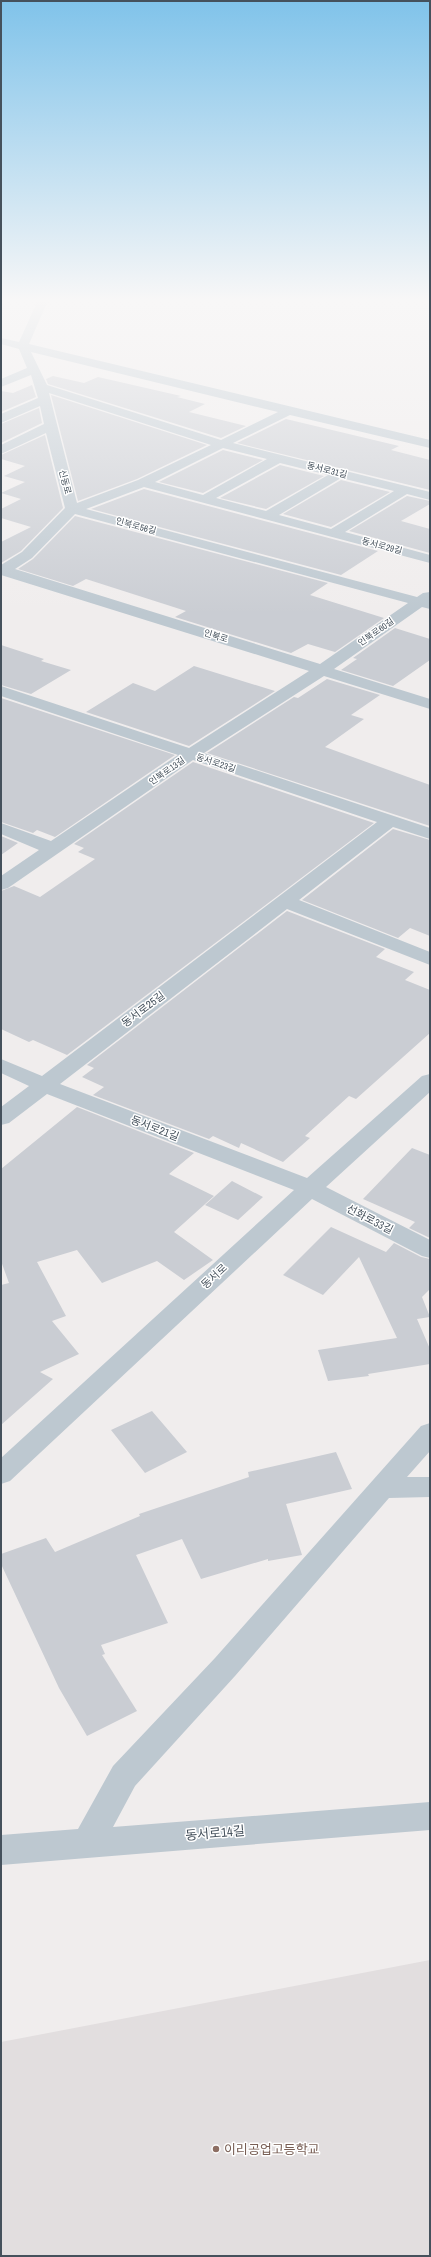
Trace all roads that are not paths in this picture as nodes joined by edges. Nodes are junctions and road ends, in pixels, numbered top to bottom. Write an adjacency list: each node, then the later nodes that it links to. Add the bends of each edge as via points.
1 (26, 403): 6 (street)
2 (45, 403): 7 (street, 신동로)
3 (79, 403): 8 (street, 동서로31길)
4 (258, 403): 5 (street)
5 (289, 411): 8 (street); 9 (street)
6 (1, 419)
7 (50, 426): 10 (street); 17 (street, 신동로)
8 (221, 444): 11 (street, 동서로31길); 13 (street)
9 (430, 444)
10 (1, 450)
11 (279, 458): 12 (street, 동서로31길); 16 (street)
12 (340, 473): 14 (street, 동서로31길); 18 (street)
13 (143, 483): 16 (street, 동서로29길); 17 (street)
14 (404, 490): 15 (street, 동서로31길); 19 (street)
15 (430, 496)
16 (205, 499): 18 (street, 동서로29길)
17 (72, 509): 21 (street, 신동로, via 27,555); 22 (street, 인북로56길)
18 (268, 516): 19 (street, 동서로29길)
19 (334, 533): 20 (street, 동서로29길)
20 (430, 559)
21 (2, 570): 23 (street, 인북로)
22 (426, 601): 23 (street, 인북로60길)
23 (322, 670): 25 (street, 인북로); 26 (street, 인북로13길)
24 (1, 691): 26 (street, 동서로23길)
25 (430, 704)
26 (191, 754): 27 (street, 동서로23길); 30 (street, 인북로13길)
27 (390, 821): 29 (street, 동서로23길); 32 (street, 동서로25길)
28 (1, 828): 30 (street)
29 (430, 834)
30 (54, 849): 31 (street, 인북로13길)
31 (1, 884)
32 (285, 901): 33 (street); 36 (street, 동서로25길)
33 (430, 959)
34 (1, 1065): 36 (street, 동서로21길)
35 (430, 1081): 38 (street, 동서로)
36 (44, 1085): 37 (street, 동서로25길); 38 (street, 동서로21길)
37 (1, 1118)
38 (310, 1188): 39 (street, 선화로33길); 41 (street, 동서로)
39 (430, 1250)
40 (430, 1433): 43 (street)
41 (1, 1474)
42 (430, 1487): 43 (street)
43 (382, 1488): 45 (street, via 225,1667 124,1776)
44 (430, 1816): 45 (street, 동서로14길)
45 (87, 1843): 46 (street, 동서로14길)
46 (1, 1850)

